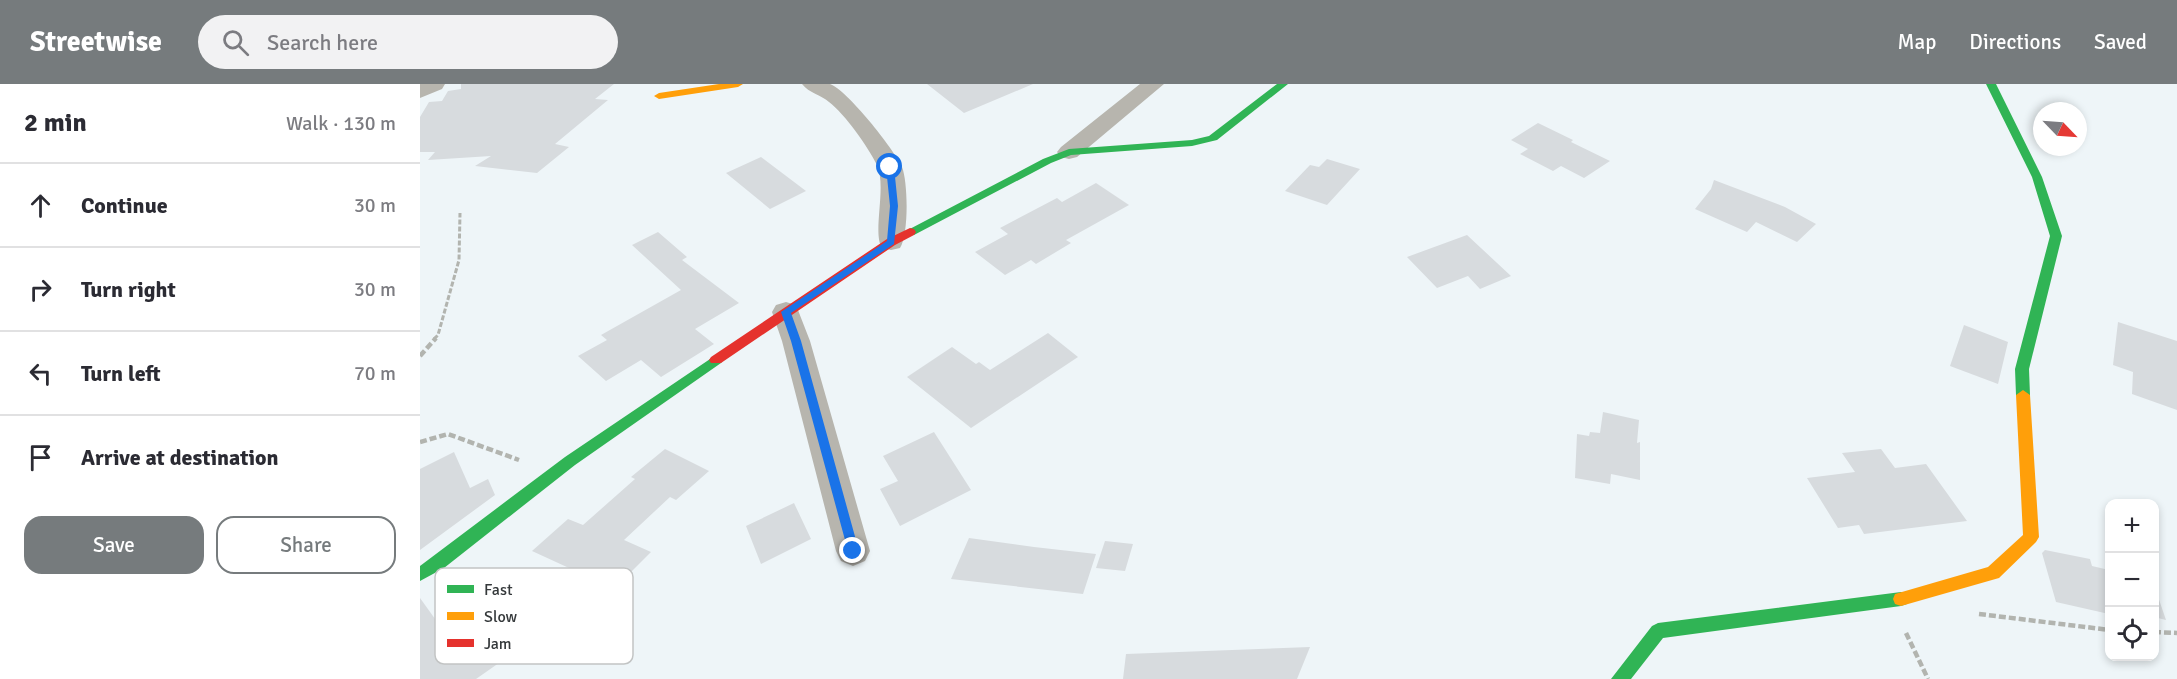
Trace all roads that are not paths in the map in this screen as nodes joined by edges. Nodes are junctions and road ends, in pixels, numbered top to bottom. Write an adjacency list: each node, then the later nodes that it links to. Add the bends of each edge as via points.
1 (434, 84): 7 (street)
2 (738, 84): 8 (street)
3 (813, 84): 10 (street, via 837,97 890,167 894,206)
4 (1153, 84): 9 (street)
5 (1283, 84): 9 (street, via 1213,138)
6 (1990, 84): 14 (street, via 2037,177 2056,236 2022,369 2031,537 1993,573 1892,602 1658,631)
7 (420, 91)
8 (659, 96)
9 (1069, 152): 10 (street)
10 (891, 242): 11 (street)
11 (786, 312): 12 (street); 13 (street, via 570,461)
12 (853, 551)
13 (420, 574)
14 (1620, 679)

